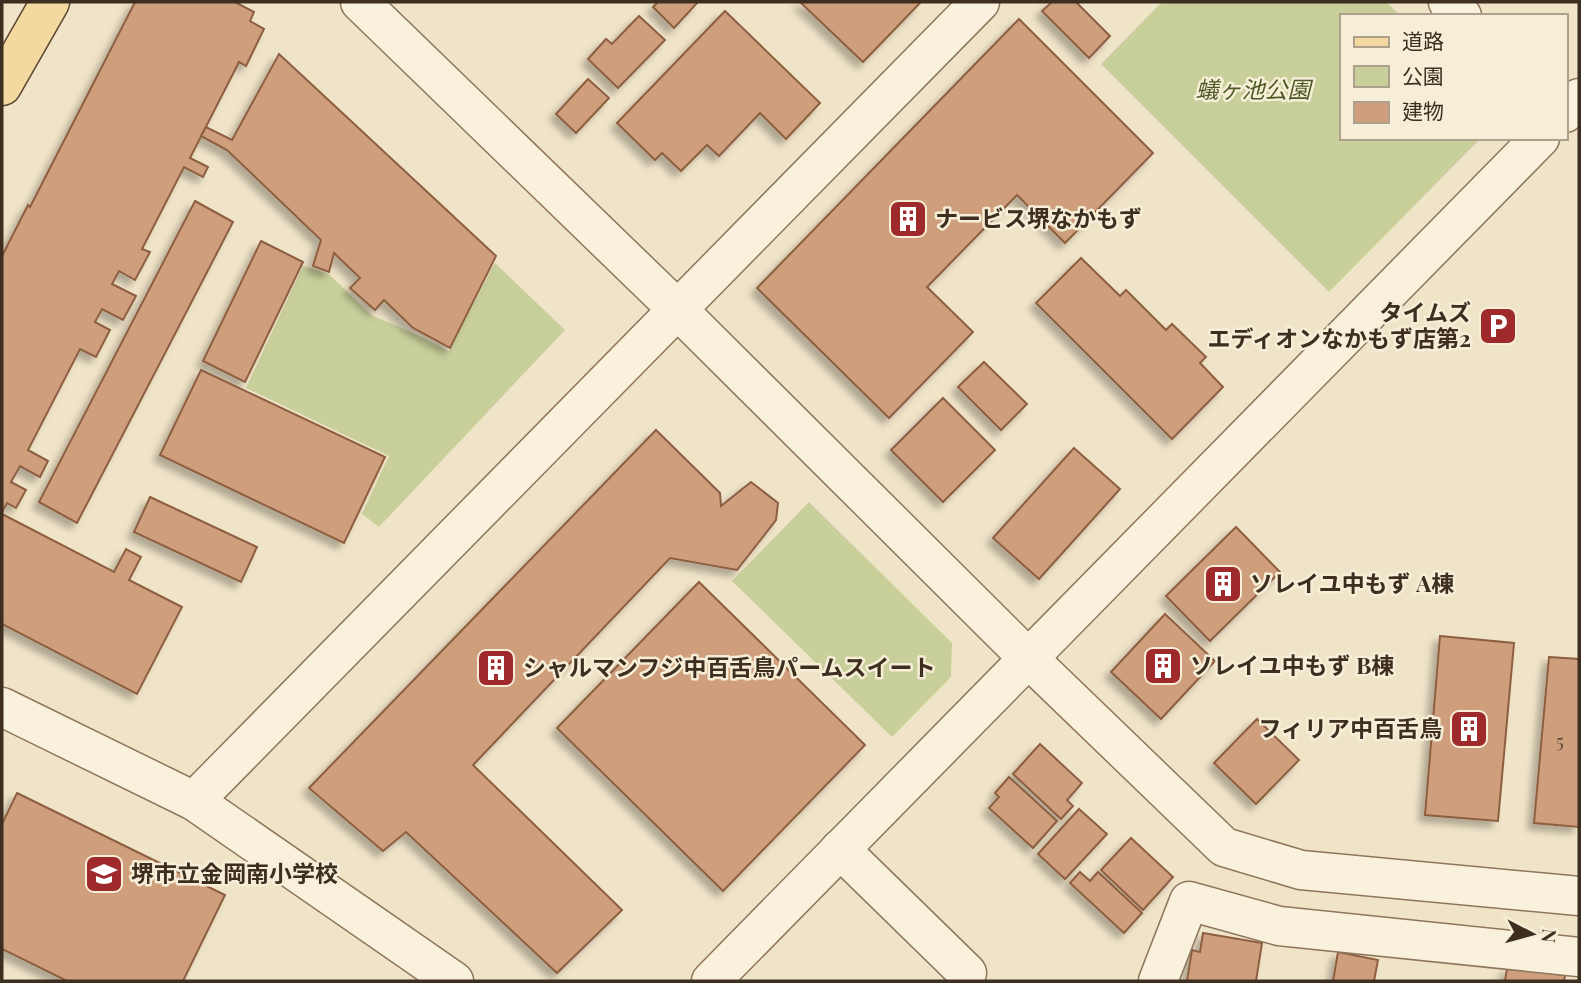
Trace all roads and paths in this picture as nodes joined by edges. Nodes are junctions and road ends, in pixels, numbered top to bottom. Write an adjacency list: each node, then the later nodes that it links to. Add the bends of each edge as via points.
1 (50, 2): 4 (main road)
2 (360, 2): 10 (street)
3 (980, 2): 10 (street)
4 (2, 86)
5 (1579, 99): 6 (street)
6 (1567, 113)
7 (1567, 117): 8 (street)
8 (1579, 132)
9 (1538, 140): 11 (street)
10 (677, 309): 11 (street); 13 (street)
11 (1028, 658): 14 (street); 15 (street, via 1224,847 1301,870)
12 (2, 707): 13 (street)
13 (194, 802): 18 (street)
14 (841, 849): 17 (street); 19 (street)
15 (1579, 896)
16 (1579, 957): 20 (street, via 1279,926 1189,901)
17 (967, 974)
18 (454, 981)
19 (711, 981)
20 (1158, 981)

